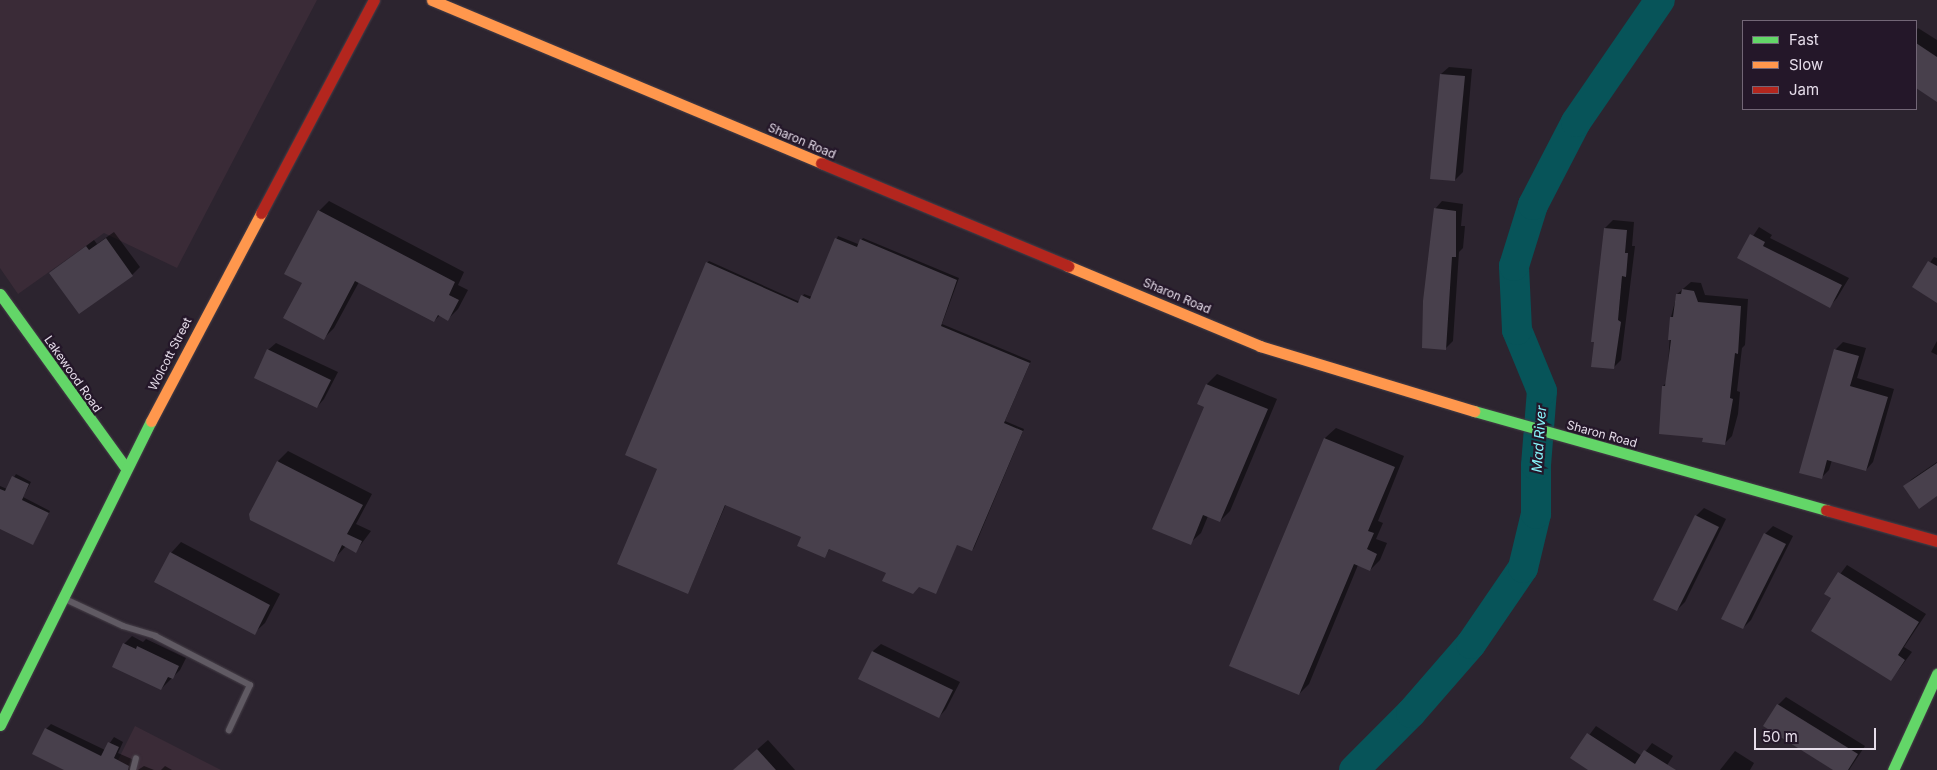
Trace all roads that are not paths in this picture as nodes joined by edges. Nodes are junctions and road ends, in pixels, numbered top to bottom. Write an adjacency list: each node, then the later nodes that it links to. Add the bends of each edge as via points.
1 (374, 0): 4 (street, Wolcott Street)
2 (432, 0): 5 (street, Sharon Road, via 1260,346 1561,437)
3 (0, 294): 4 (street, Lakewood Road)
4 (126, 468): 6 (street, Wolcott Street)
5 (1937, 542)
6 (62, 598): 8 (street, Wolcott Street); 9 (lane, via 123,626 155,636 250,685)
7 (1937, 674): 12 (street)
8 (0, 725)
9 (229, 730)
10 (136, 758): 11 (lane)
11 (133, 770)
12 (1893, 770)

